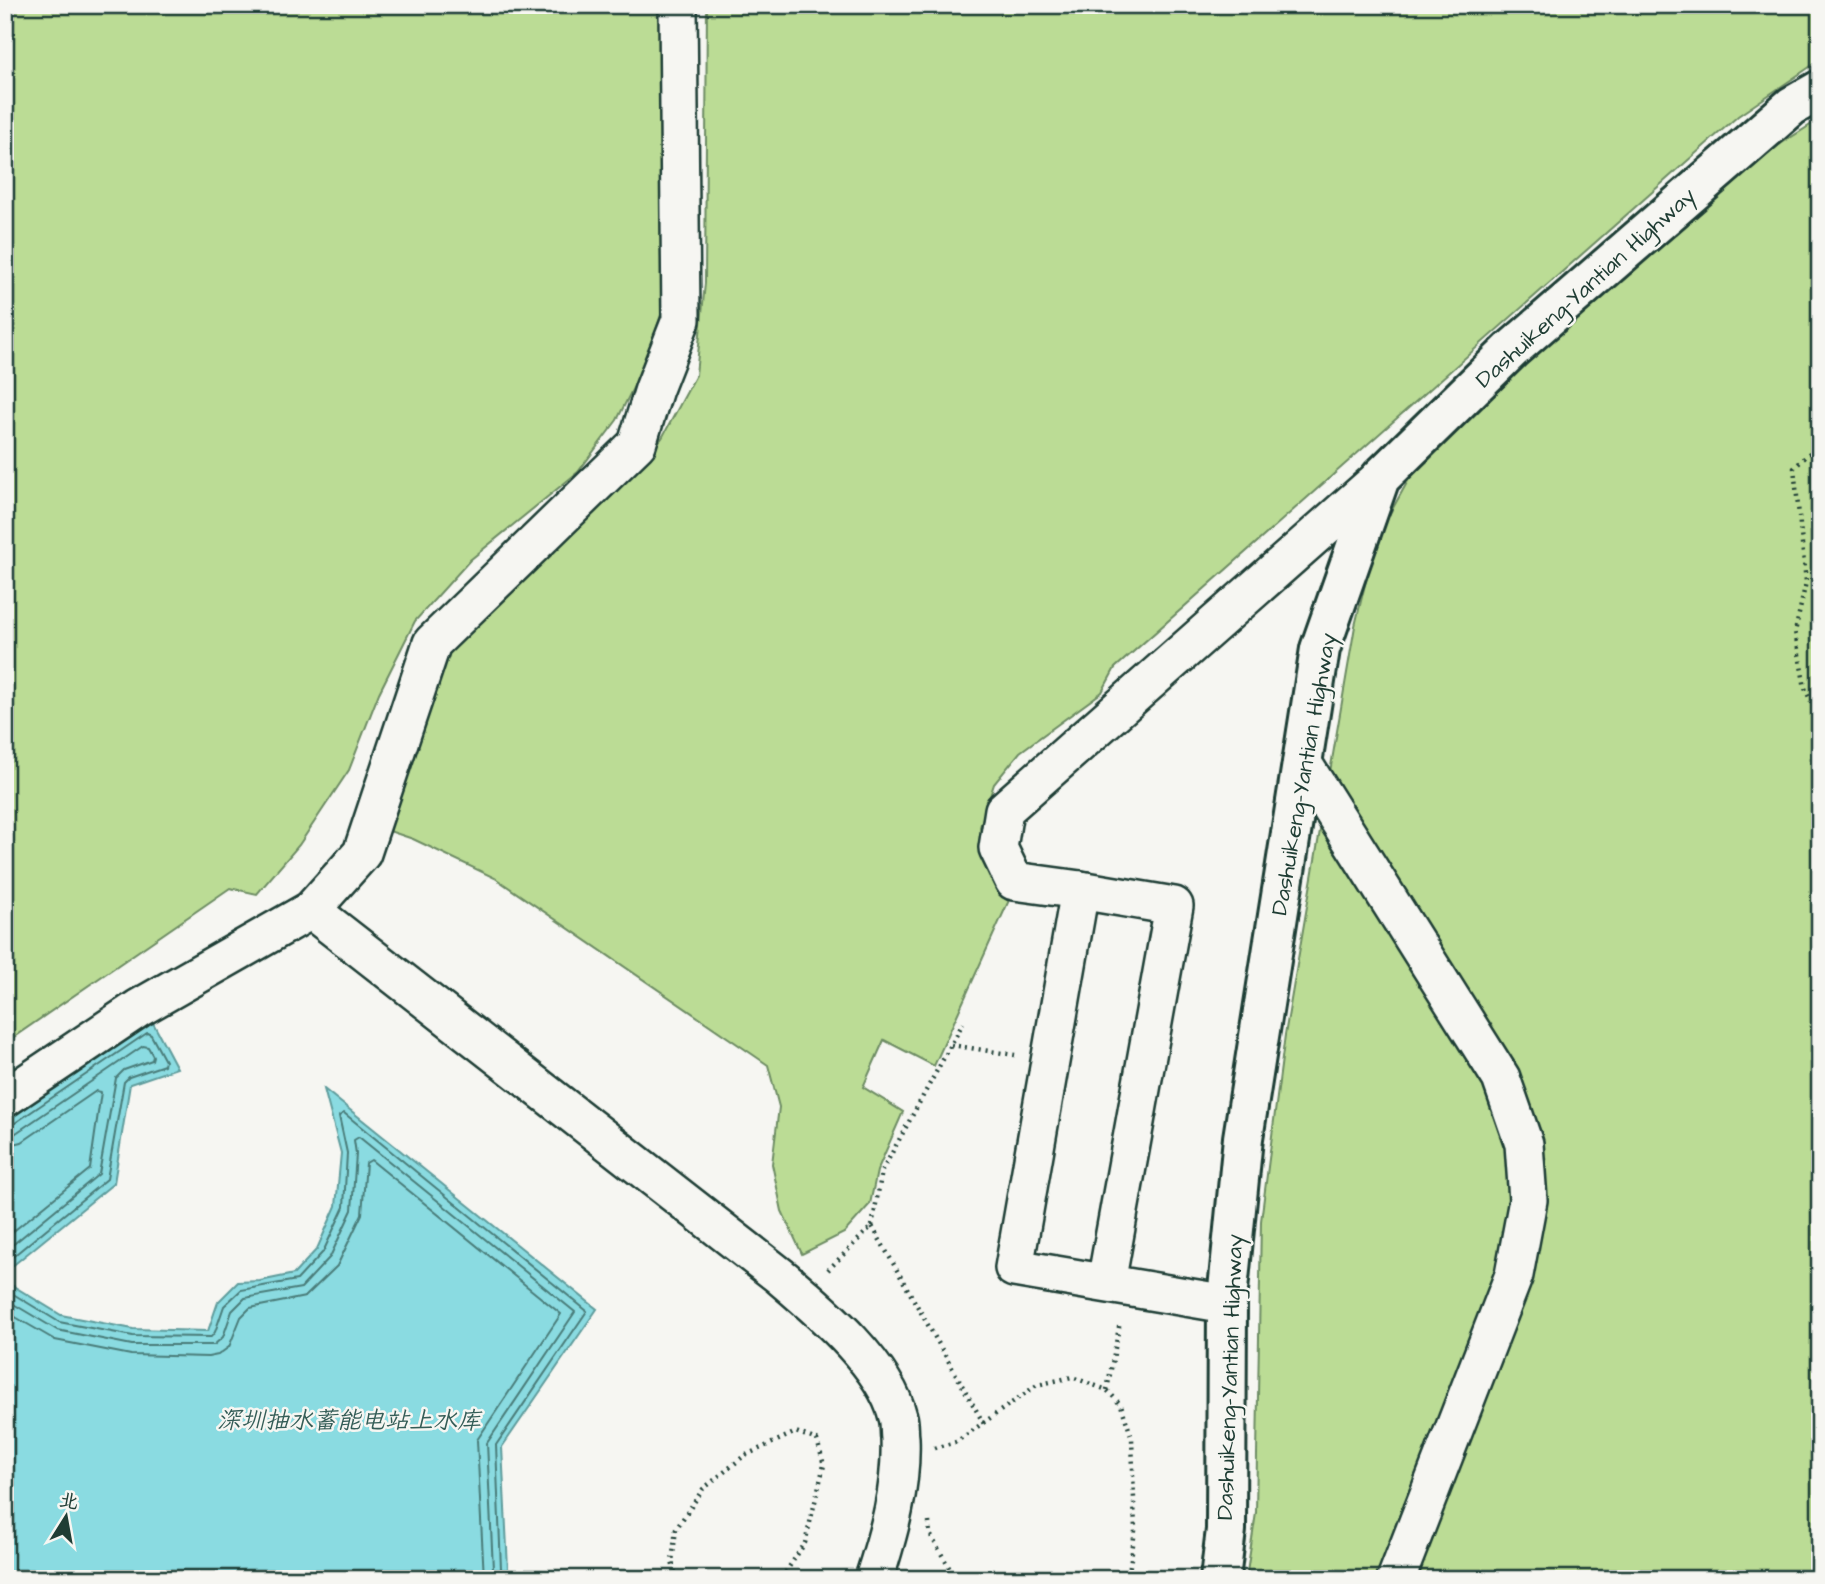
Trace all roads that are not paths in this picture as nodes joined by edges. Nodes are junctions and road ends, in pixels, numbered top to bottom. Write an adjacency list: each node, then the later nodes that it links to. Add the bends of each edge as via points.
1 (678, 5): 6 (street, via 681,320 637,444 432,643 362,852)
2 (1820, 90): 3 (main road, Dashuikeng-Yantian Highway, via 1792,106 1511,350)
3 (1380, 478): 4 (main road, Dashuikeng-Yantian Highway, via 1320,649); 5 (street, via 1004,810 998,848 1014,881)
4 (1303, 762): 9 (main road, Dashuikeng-Yantian Highway, via 1243,1138); 12 (street, via 1501,1078 1524,1144 1528,1200 1514,1275)
5 (1080, 890): 8 (street, via 1014,1268); 8 (street, via 1174,906)
6 (311, 910): 7 (street, via 139,1008); 10 (street, via 803,1296 852,1342 877,1376 898,1418 901,1461 891,1526)
7 (5, 1098)
8 (1106, 1283): 9 (street)
9 (1227, 1304): 11 (main road, Dashuikeng-Yantian Highway, via 1226,1530)
10 (874, 1579)
11 (1220, 1579)
12 (1396, 1579)

